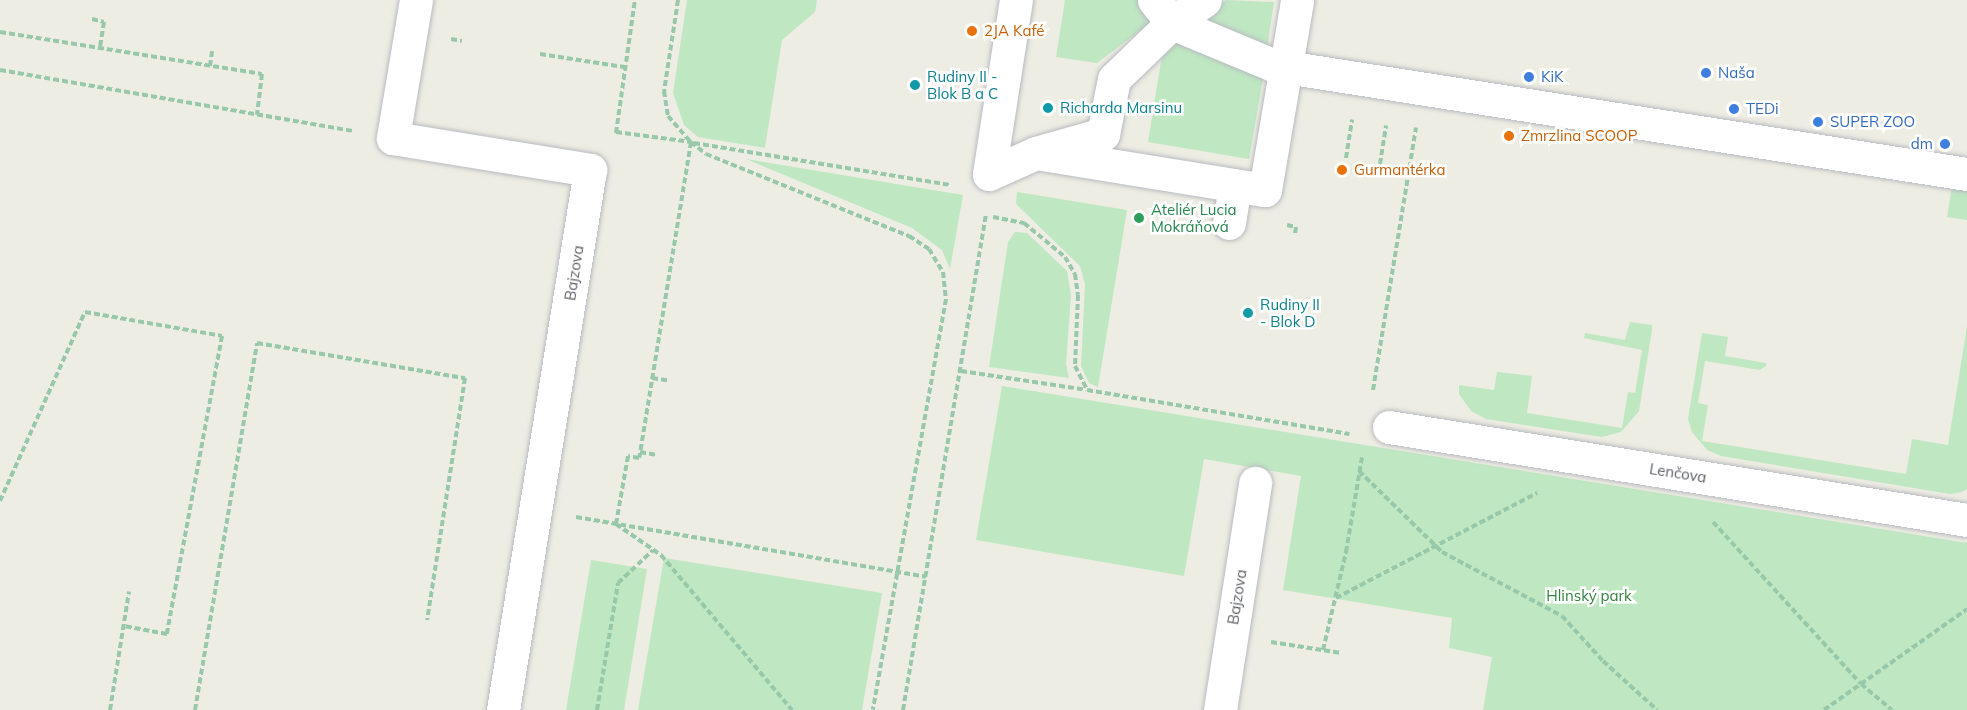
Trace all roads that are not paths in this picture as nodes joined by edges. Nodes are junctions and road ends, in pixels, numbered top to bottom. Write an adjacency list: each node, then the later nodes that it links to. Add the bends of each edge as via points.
1 (416, 0): 14 (street, Bajzova, via 393,138 590,170)
2 (1016, 0): 7 (street, via 989,174)
3 (1205, 0): 5 (street)
4 (1297, 0): 6 (street)
5 (1163, 12): 6 (street, via 1273,65); 7 (street, via 1114,79 1103,135)
6 (1286, 66): 8 (street); 9 (street, via 1265,190)
7 (1036, 153): 9 (street)
8 (1967, 174)
9 (1235, 185): 10 (street)
10 (1229, 223)
11 (1377, 432): 13 (street, Lenčova, via 1598,460)
12 (1255, 483): 15 (street, Bajzova)
13 (1967, 520)
14 (503, 710)
15 (1220, 710)

